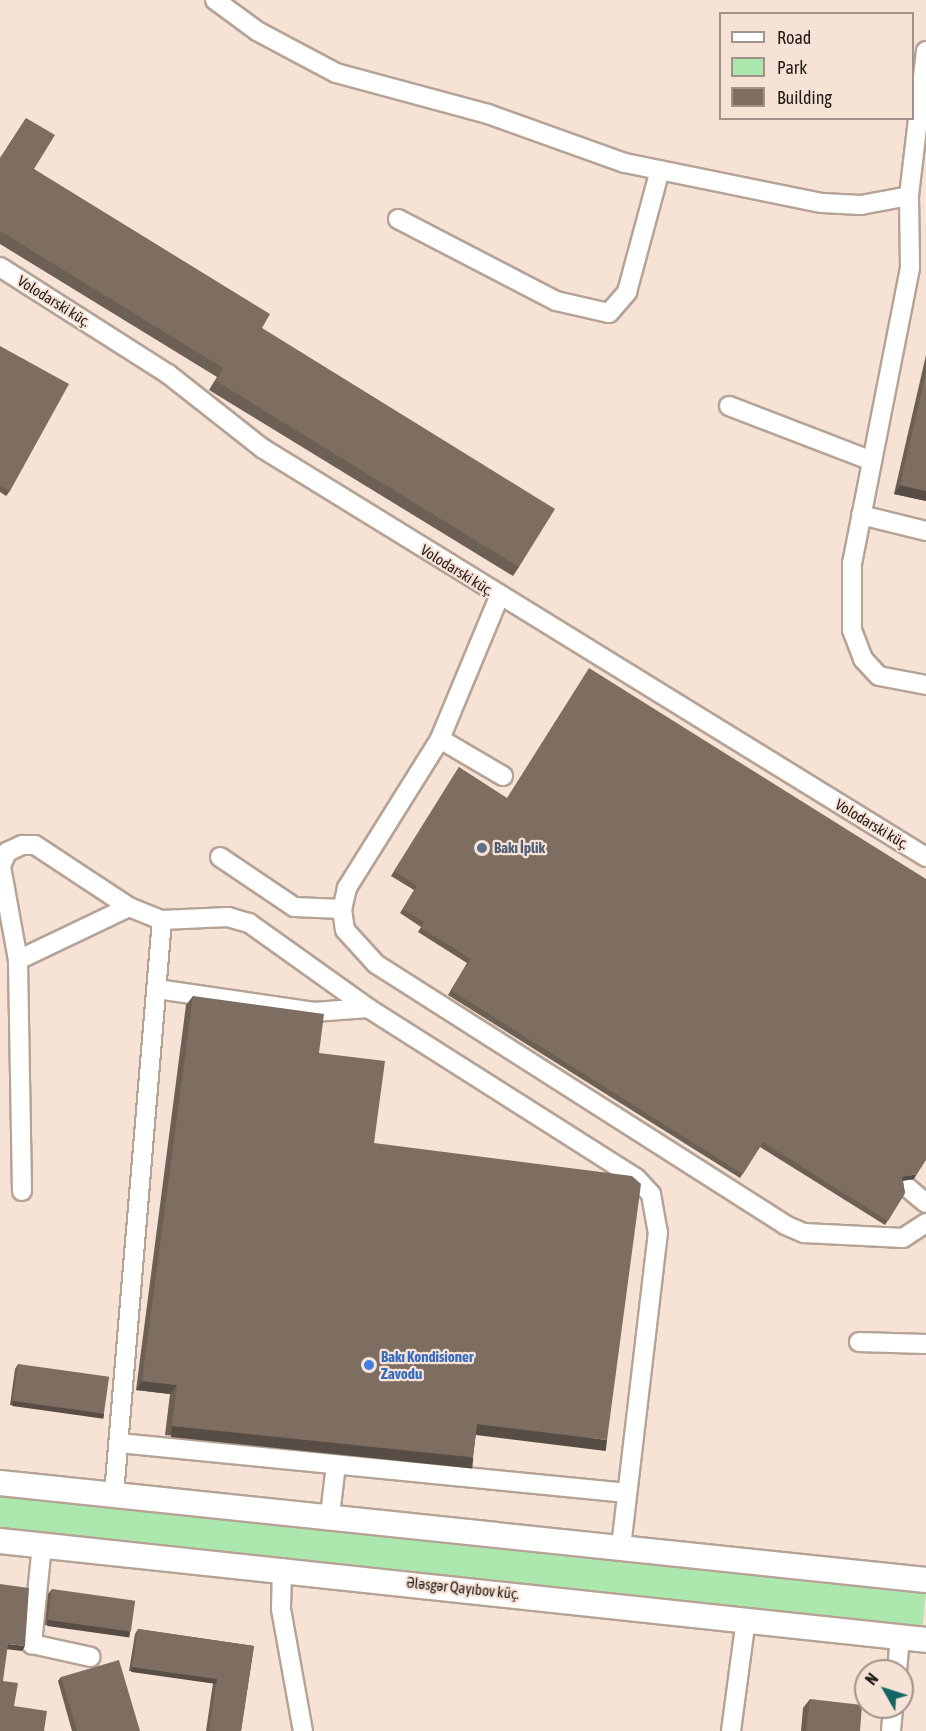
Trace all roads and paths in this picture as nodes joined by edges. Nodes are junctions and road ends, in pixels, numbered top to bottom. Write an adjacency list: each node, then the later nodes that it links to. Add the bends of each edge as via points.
1 (215, 0): 3 (street, via 256,32 336,73)
2 (926, 51): 4 (street)
3 (660, 170): 4 (street, via 822,203 861,205); 5 (street, via 627,292 609,313 556,301)
4 (909, 196): 7 (street)
5 (398, 219)
6 (0, 267): 12 (street, Volodarski küç., via 168,374 243,435)
7 (918, 269): 9 (street)
8 (729, 406): 9 (street)
9 (872, 461): 10 (street)
10 (861, 515): 11 (street); 13 (street, via 852,563 852,630 862,659 879,676)
11 (926, 531)
12 (499, 597): 14 (street); 17 (street, Volodarski küç.)
13 (926, 685)
14 (440, 739): 15 (street); 19 (street, via 347,888)
15 (503, 776)
16 (220, 857): 19 (street, via 294,907)
17 (926, 857)
18 (129, 907): 20 (street); 21 (street); 21 (street, via 35,845 22,845 7,852 1,866)
19 (342, 909): 27 (street, via 345,930 376,964 785,1225 804,1233 903,1238)
20 (162, 920): 22 (street); 23 (street, via 228,916 249,923)
21 (18, 960): 25 (street)
22 (157, 988): 23 (street, via 314,1012); 30 (street)
23 (368, 1008): 33 (street, via 636,1178 651,1194 658,1232)
24 (908, 1188): 26 (street)
25 (22, 1191)
26 (926, 1203)
27 (926, 1223)
28 (859, 1342): 29 (street)
29 (926, 1344)
30 (120, 1443): 31 (street); 34 (street)
31 (336, 1465): 33 (street); 35 (street)
32 (0, 1483): 34 (main road)
33 (627, 1493): 38 (street)
34 (114, 1494): 35 (main road)
35 (330, 1515): 38 (main road)
36 (0, 1541): 37 (main road, Ələsgər Qayıbov küç.)
37 (42, 1545): 39 (main road, Ələsgər Qayıbov küç.); 44 (street, via 32,1644)
38 (621, 1548): 40 (main road)
39 (282, 1568): 41 (main road, Ələsgər Qayıbov küç.); 46 (street, via 280,1609)
40 (926, 1580)
41 (746, 1619): 42 (main road, Ələsgər Qayıbov küç.); 47 (street)
42 (900, 1637): 43 (main road, Ələsgər Qayıbov küç.); 45 (street)
43 (926, 1640)
44 (91, 1656)
45 (898, 1659)
46 (303, 1731)
47 (732, 1731)

